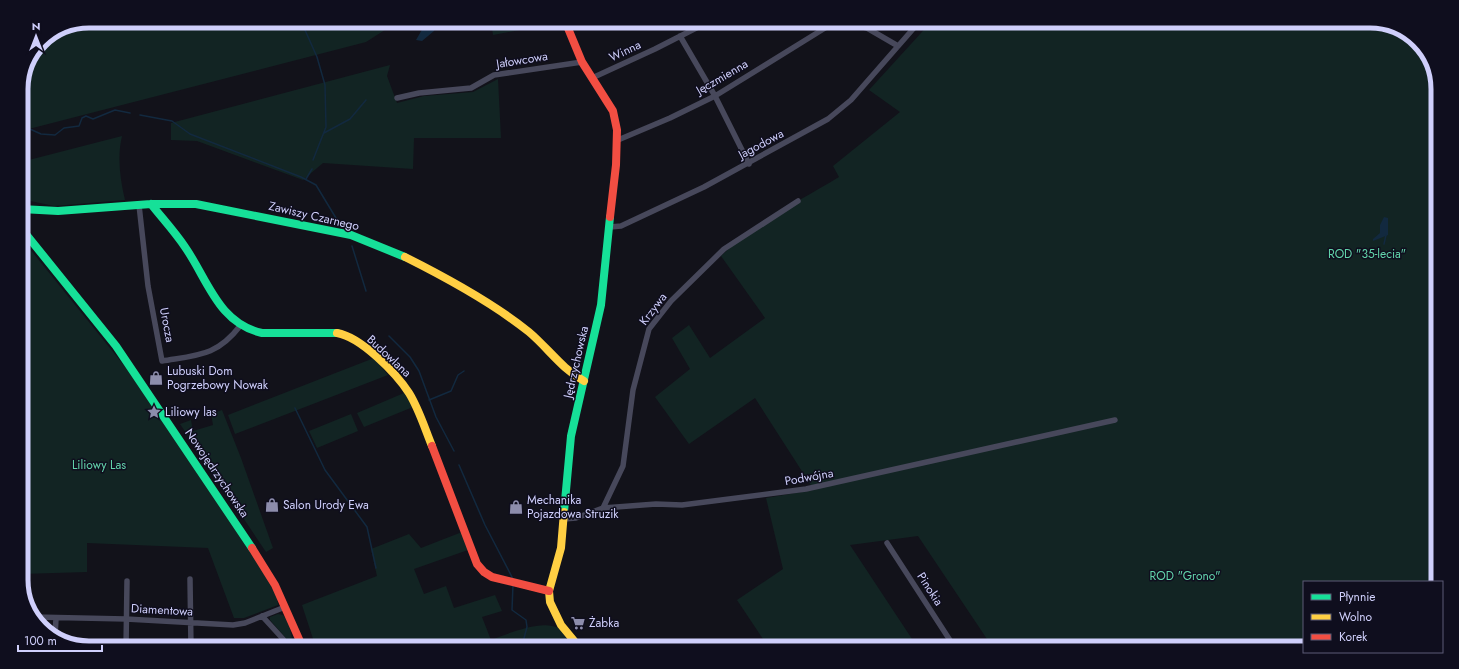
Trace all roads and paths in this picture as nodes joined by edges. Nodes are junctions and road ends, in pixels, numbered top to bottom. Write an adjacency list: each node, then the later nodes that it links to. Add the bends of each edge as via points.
1 (568, 28): 8 (street, Jędrzychowska)
2 (696, 28): 6 (street, Winna)
3 (825, 28): 10 (street, Jęczmienna)
4 (868, 28): 7 (street)
5 (914, 28): 7 (street, Jagodowa)
6 (680, 36): 9 (street, Winna); 10 (street)
7 (898, 46): 13 (street, Jagodowa, via 850,100 828,119)
8 (582, 62): 9 (street, Jędrzychowska); 11 (street, Jałowcowa, via 494,75 471,88 419,93)
9 (592, 78): 12 (street, Jędrzychowska, via 613,111 617,122)
10 (715, 96): 12 (street, Jęczmienna); 13 (street)
11 (397, 98)
12 (618, 140): 18 (street, Jędrzychowska)
13 (749, 164): 18 (street, Jagodowa, via 621,226)
14 (798, 201): 23 (street, Krzywa, via 724,249 671,301 650,328 635,383 623,466)
15 (150, 204): 16 (street, Zawiszy Czarnego); 20 (street, via 190,252 224,309); 21 (street, Zawiszy Czarnego, via 179,203 231,209 338,231 393,251 424,266 513,319 571,374)
16 (139, 206): 17 (street, Zawiszy Czarnego, via 63,211); 20 (street, Urocza, via 148,286 162,361 206,353 229,340)
17 (28, 209)
18 (610, 227): 21 (street, Jędrzychowska, via 599,317)
19 (28, 237): 29 (street, Nowojędrzychowska, via 139,379 254,550)
20 (240, 326): 28 (street, Budowlana, via 256,331 342,334 363,346 409,393 441,468 477,564 492,577)
21 (584, 381): 24 (street, Jędrzychowska, via 571,436)
22 (1115, 420): 23 (street, Podwójna, via 806,489 682,505)
23 (603, 508): 24 (street, Podwójna, via 576,518)
24 (564, 519): 28 (street, Jędrzychowska, via 561,548)
25 (887, 543): 41 (street, Pinokia)
26 (190, 579): 34 (street)
27 (126, 581): 33 (street)
28 (549, 591): 40 (street, Jędrzychowska, via 550,602 561,625)
29 (285, 606): 30 (street, Diamentowa); 39 (street, Nowojędrzychowska)
30 (262, 616): 34 (street, Diamentowa, via 239,625); 38 (street)
31 (41, 617): 32 (street, Diamentowa)
32 (56, 618): 33 (street, Diamentowa); 35 (street)
33 (126, 619): 34 (street, Diamentowa); 36 (street)
34 (191, 623): 37 (street)
35 (56, 631)
36 (126, 641)
37 (191, 641)
38 (284, 641)
39 (300, 641)
40 (573, 641)
41 (950, 641)

